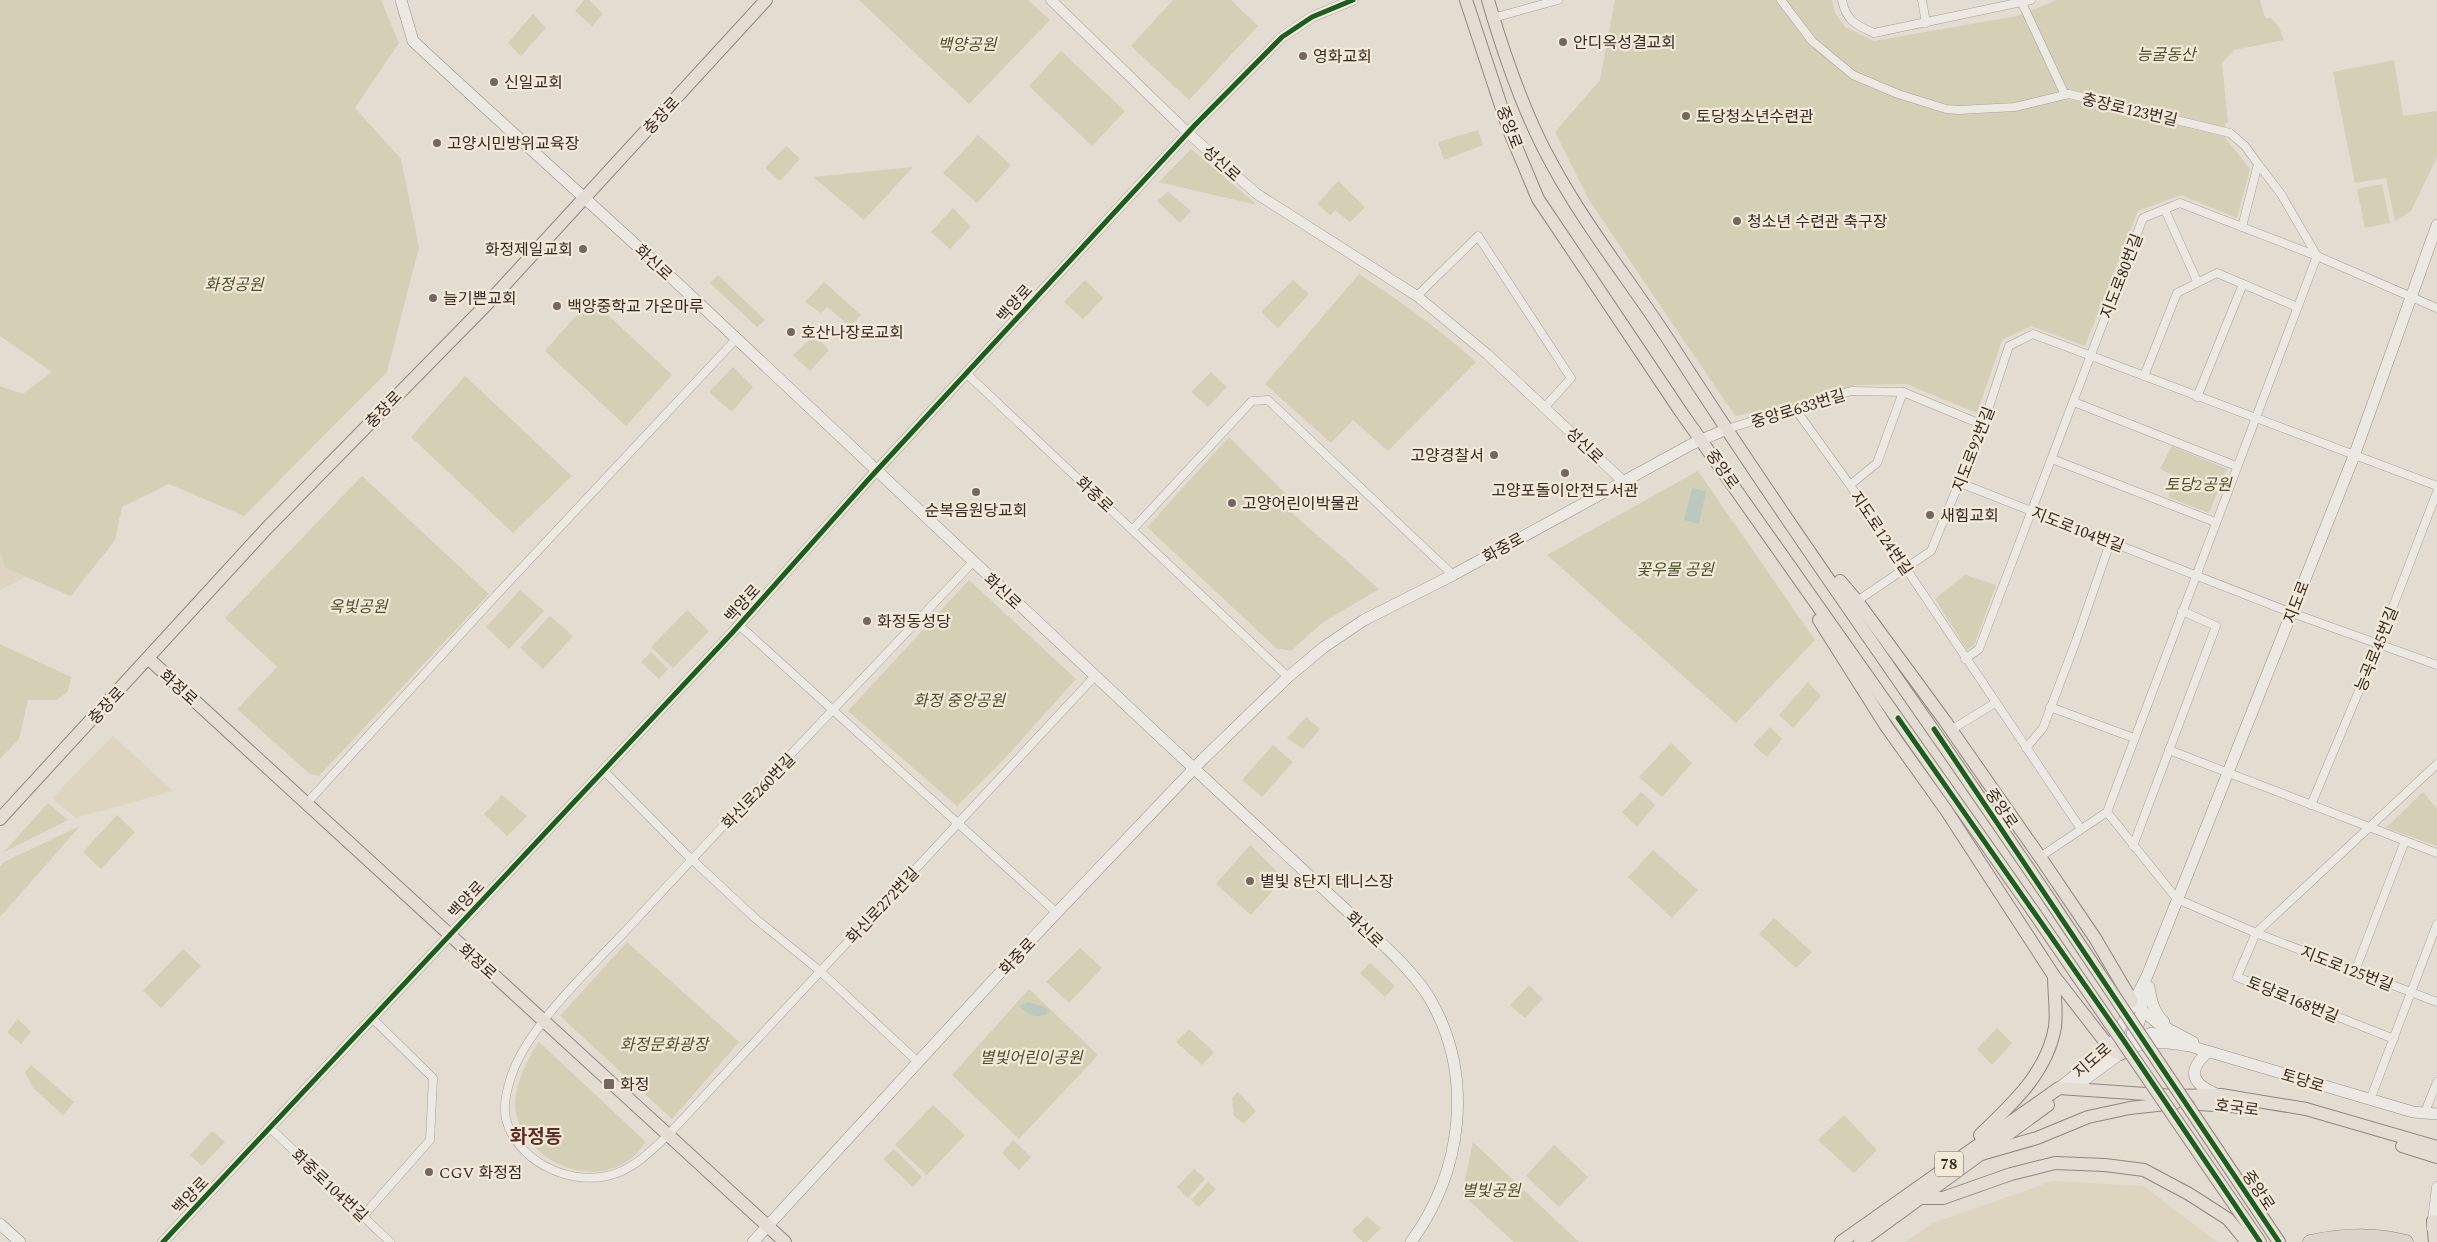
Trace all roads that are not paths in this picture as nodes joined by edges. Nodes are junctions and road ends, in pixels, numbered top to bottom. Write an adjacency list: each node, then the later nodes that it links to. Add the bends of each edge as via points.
1 (401, 0): 18 (main road, 화신로, via 413,40)
2 (766, 0): 18 (main road, 충장로)
3 (1051, 0): 16 (street, 성신로)
4 (1353, 0): 16 (street, 백양로, via 1312,17 1282,37)
5 (1466, 0): 41 (main road, 중앙로, via 1509,130 1538,199)
6 (1488, 0): 13 (main road, 중앙로)
7 (1558, 0): 13 (street)
8 (1781, 0): 15 (street, 충장로123번길, via 1812,41 1853,75 1898,94 1959,110 2015,107)
9 (1842, 0): 14 (street, via 1844,13 1857,26 1874,33)
10 (1922, 0): 14 (street)
11 (2031, 0): 12 (street)
12 (2022, 3): 14 (street); 15 (street)
13 (1493, 18): 40 (main road, 중앙로, via 1514,78 1551,163 1576,206)
14 (1926, 23)
15 (2065, 95): 17 (street, 충장로123번길, via 2230,132)
16 (1188, 133): 25 (street, 성신로, via 1257,194); 31 (street, 백양로)
17 (2258, 164): 21 (street); 22 (street, via 2280,194)
18 (585, 197): 29 (main road, 화신로); 66 (main road, 충장로, via 487,304 266,529)
19 (2165, 210): 21 (street, 지도로80번길, via 2180,204); 23 (street); 30 (street, 지도로80번길, via 2143,218)
20 (2437, 225): 26 (main road, 지도로)
21 (2242, 227): 22 (street, 지도로80번길)
22 (2316, 256): 26 (street, 지도로80번길); 27 (street)
23 (2197, 281): 24 (street, via 2217,273); 32 (street, via 2176,294)
24 (2244, 284): 27 (street); 34 (street)
25 (1417, 296): 36 (street, 성신로); 36 (street, via 1478,236 1571,378)
26 (2412, 298): 28 (street, 지도로80번길); 42 (main road, 지도로)
27 (2297, 307): 38 (street)
28 (2437, 308)
29 (736, 339): 45 (main road, 화신로); 82 (street)
30 (2092, 356): 32 (street, 지도로92번길); 35 (street); 39 (street, 지도로92번길, via 2033,334 2009,346)
31 (967, 374): 45 (street, 백양로); 53 (street, 화중로)
32 (2144, 376): 34 (street, 지도로92번길)
33 (1903, 392): 37 (street, 중앙로633번길, via 1851,391); 39 (street, 중앙로633번길); 48 (street, via 1876,463)
34 (2197, 397): 38 (street, 지도로92번길)
35 (2074, 402): 43 (street); 44 (street)
36 (1546, 407): 46 (street, 성신로)
37 (1796, 410): 40 (street, 중앙로633번길); 48 (street, 지도로124번길)
38 (2254, 418): 42 (street, 지도로92번길); 44 (street)
39 (1983, 424): 47 (street, 지도로92번길)
40 (1727, 429): 41 (main road, 화중로); 56 (main road, 중앙로)
41 (1703, 440): 46 (main road, 화중로); 54 (main road, 중앙로)
42 (2354, 456): 49 (street, 지도로92번길); 63 (main road, 지도로)
43 (2052, 459): 51 (street); 52 (street)
44 (2236, 466): 52 (street)
45 (876, 471): 57 (main road, 화신로); 64 (street, 백양로)
46 (1624, 482): 59 (main road, 화중로)
47 (1960, 482): 51 (street, 지도로104번길); 58 (street, 지도로92번길, via 1931,551)
48 (1850, 485): 58 (street, 지도로124번길)
49 (2437, 486)
50 (2437, 492): 65 (street, 능곡로45번길)
51 (2032, 511): 55 (street, 지도로104번길); 67 (street, via 1979,648)
52 (2215, 522): 60 (street)
53 (1133, 529): 59 (street, via 1252,401 1268,400); 70 (street, 화중로)
54 (1769, 536): 101 (main road, via 1886,726 1951,818); 142 (main road, 중앙로, bridge, via 2122,1038)
55 (2110, 542): 60 (street, 지도로104번길); 72 (street)
56 (1805, 543): 61 (main road); 143 (main road, 중앙로, bridge)
57 (973, 562): 69 (main road, 화신로); 73 (street, 화신로260번길)
58 (1906, 568): 61 (street, 지도로92번길); 67 (street, 지도로124번길)
59 (1453, 575): 70 (main road, 화중로, via 1364,620)
60 (2195, 575): 62 (street); 63 (street, 지도로104번길)
61 (1857, 600): 74 (main road)
62 (2182, 611): 75 (street); 77 (street, via 2216,626)
63 (2292, 613): 65 (street, 지도로104번길); 81 (main road, 지도로)
64 (739, 625): 73 (street); 80 (street, 백양로)
65 (2379, 643): 68 (street, 지도로104번길); 83 (street, 능곡로45번길)
66 (149, 659): 82 (main road, 화정로); 85 (main road, 충장로)
67 (1966, 659): 71 (street, 지도로124번길)
68 (2437, 665)
69 (1095, 676): 79 (main road, 화신로); 86 (street, 화신로272번길)
70 (1288, 677): 79 (main road, 화중로)
71 (1996, 703): 74 (street); 76 (street, 지도로124번길)
72 (2050, 707): 75 (street); 76 (street, via 2043,728)
73 (833, 711): 86 (street); 93 (street, 화신로260번길)
74 (1951, 730): 92 (main road)
75 (2134, 738): 84 (street)
76 (2026, 748): 88 (street, 지도로124번길)
77 (2169, 750): 81 (street); 90 (street)
78 (2437, 764): 87 (street)
79 (1194, 768): 95 (main road, 화중로); 138 (main road, 화신로, via 1377,939 1430,998 1450,1048 1458,1086 1458,1123 1451,1160 1435,1205)
80 (603, 770): 93 (street); 98 (street, 백양로)
81 (2226, 773): 83 (street); 94 (main road, 지도로)
82 (307, 803): 98 (main road, 화정로)
83 (2311, 805): 87 (street)
84 (2107, 812): 88 (street); 90 (street)
85 (0, 819)
86 (959, 824): 95 (street); 99 (street, 화신로272번길)
87 (2368, 828): 89 (street); 97 (street)
88 (2081, 829): 92 (street)
89 (2405, 841): 91 (street); 100 (street)
90 (2133, 846): 94 (street)
91 (2437, 853)
92 (2040, 857): 105 (main road)
93 (692, 859): 99 (street, via 756,919); 107 (street, 화신로260번길)
94 (2177, 899): 97 (street, 지도로125번길); 102 (main road, 지도로)
95 (1057, 913): 113 (main road, 화중로)
96 (2437, 924): 103 (street)
97 (2256, 933): 100 (street, 지도로125번길); 109 (street, 토당로168번길, via 2237,977)
98 (450, 935): 106 (street, 백양로); 107 (main road, 화정로)
99 (820, 971): 113 (street); 122 (street, 화신로272번길)
100 (2354, 971): 103 (street, 지도로125번길)
101 (2054, 976): 111 (main road); 126 (main road, via 2055,1026 2043,1064 2017,1099)
102 (2147, 976): 105 (main road, 지도로); 108 (main road, via 2151,1000)
103 (2411, 992): 104 (street, 지도로125번길); 109 (street)
104 (2437, 1002)
105 (2138, 1009): 108 (main road, 토당로); 110 (main road, 지도로, via 2139,1023); 111 (main road, 지도로)
106 (372, 1018): 121 (street, 백양로); 129 (street, via 433,1078 430,1140)
107 (544, 1020): 122 (main road, 화정로); 122 (street, 화신로260번길, via 517,1060 508,1090 505,1117 519,1145 547,1168 560,1174 599,1177 624,1170)
108 (2175, 1038): 110 (main road, 토당로, via 2152,1033); 111 (main road, 토당로); 112 (main road, 토당로); 118 (main road, 토당로)
109 (2394, 1039): 118 (street)
110 (2129, 1040): 111 (main road, 토당로)
111 (2115, 1051): 115 (main road, 지도로); 116 (main road, 지도로)
112 (2208, 1052): 117 (main road, via 2195,1066 2194,1076 2198,1084); 118 (main road, 토당로)
113 (919, 1063): 132 (main road, 화중로)
114 (2437, 1082): 119 (street)
115 (2059, 1088): 116 (main road, 호국로); 126 (main road, 78)
116 (2072, 1089): 117 (main road, 호국로, via 2175,1096); 124 (main road, 호국로)
117 (2220, 1095): 123 (main road, 호국로, via 2306,1109)
118 (2371, 1097): 119 (main road, 토당로, via 2413,1112)
119 (2425, 1112): 120 (main road, 토당로)
120 (2437, 1114)
121 (269, 1127): 129 (street, 화중로104번길); 134 (street, 백양로)
122 (669, 1134): 132 (main road, 화정로)
123 (2437, 1147)
124 (1978, 1154): 125 (main road, 호국로 / 78, via 2037,1138 2088,1116 2178,1103 2221,1104 2301,1115); 128 (main road, 호국로 / 78)
125 (2437, 1157)
126 (1951, 1162): 139 (main road, 78)
127 (2437, 1187): 130 (street)
128 (1922, 1198): 140 (main road, 호국로 / 78); 141 (main road, via 1944,1198 2011,1174 2055,1163 2144,1170 2228,1219)
129 (363, 1216): 135 (street, 화중로104번길)
130 (2433, 1220): 146 (street); 147 (main road)
131 (0, 1224): 133 (main road)
132 (767, 1226): 136 (main road, 화중로); 137 (main road, 화정로)
133 (20, 1242)
134 (163, 1242)
135 (390, 1242)
136 (753, 1242)
137 (785, 1242)
138 (1410, 1242)
139 (1842, 1242)
140 (1860, 1242)
141 (2246, 1242)
142 (2260, 1242)
143 (2279, 1242)
144 (2310, 1242): 145 (highway, via 2360,1235)
145 (2406, 1242)
146 (2430, 1242)
147 (2435, 1242)

